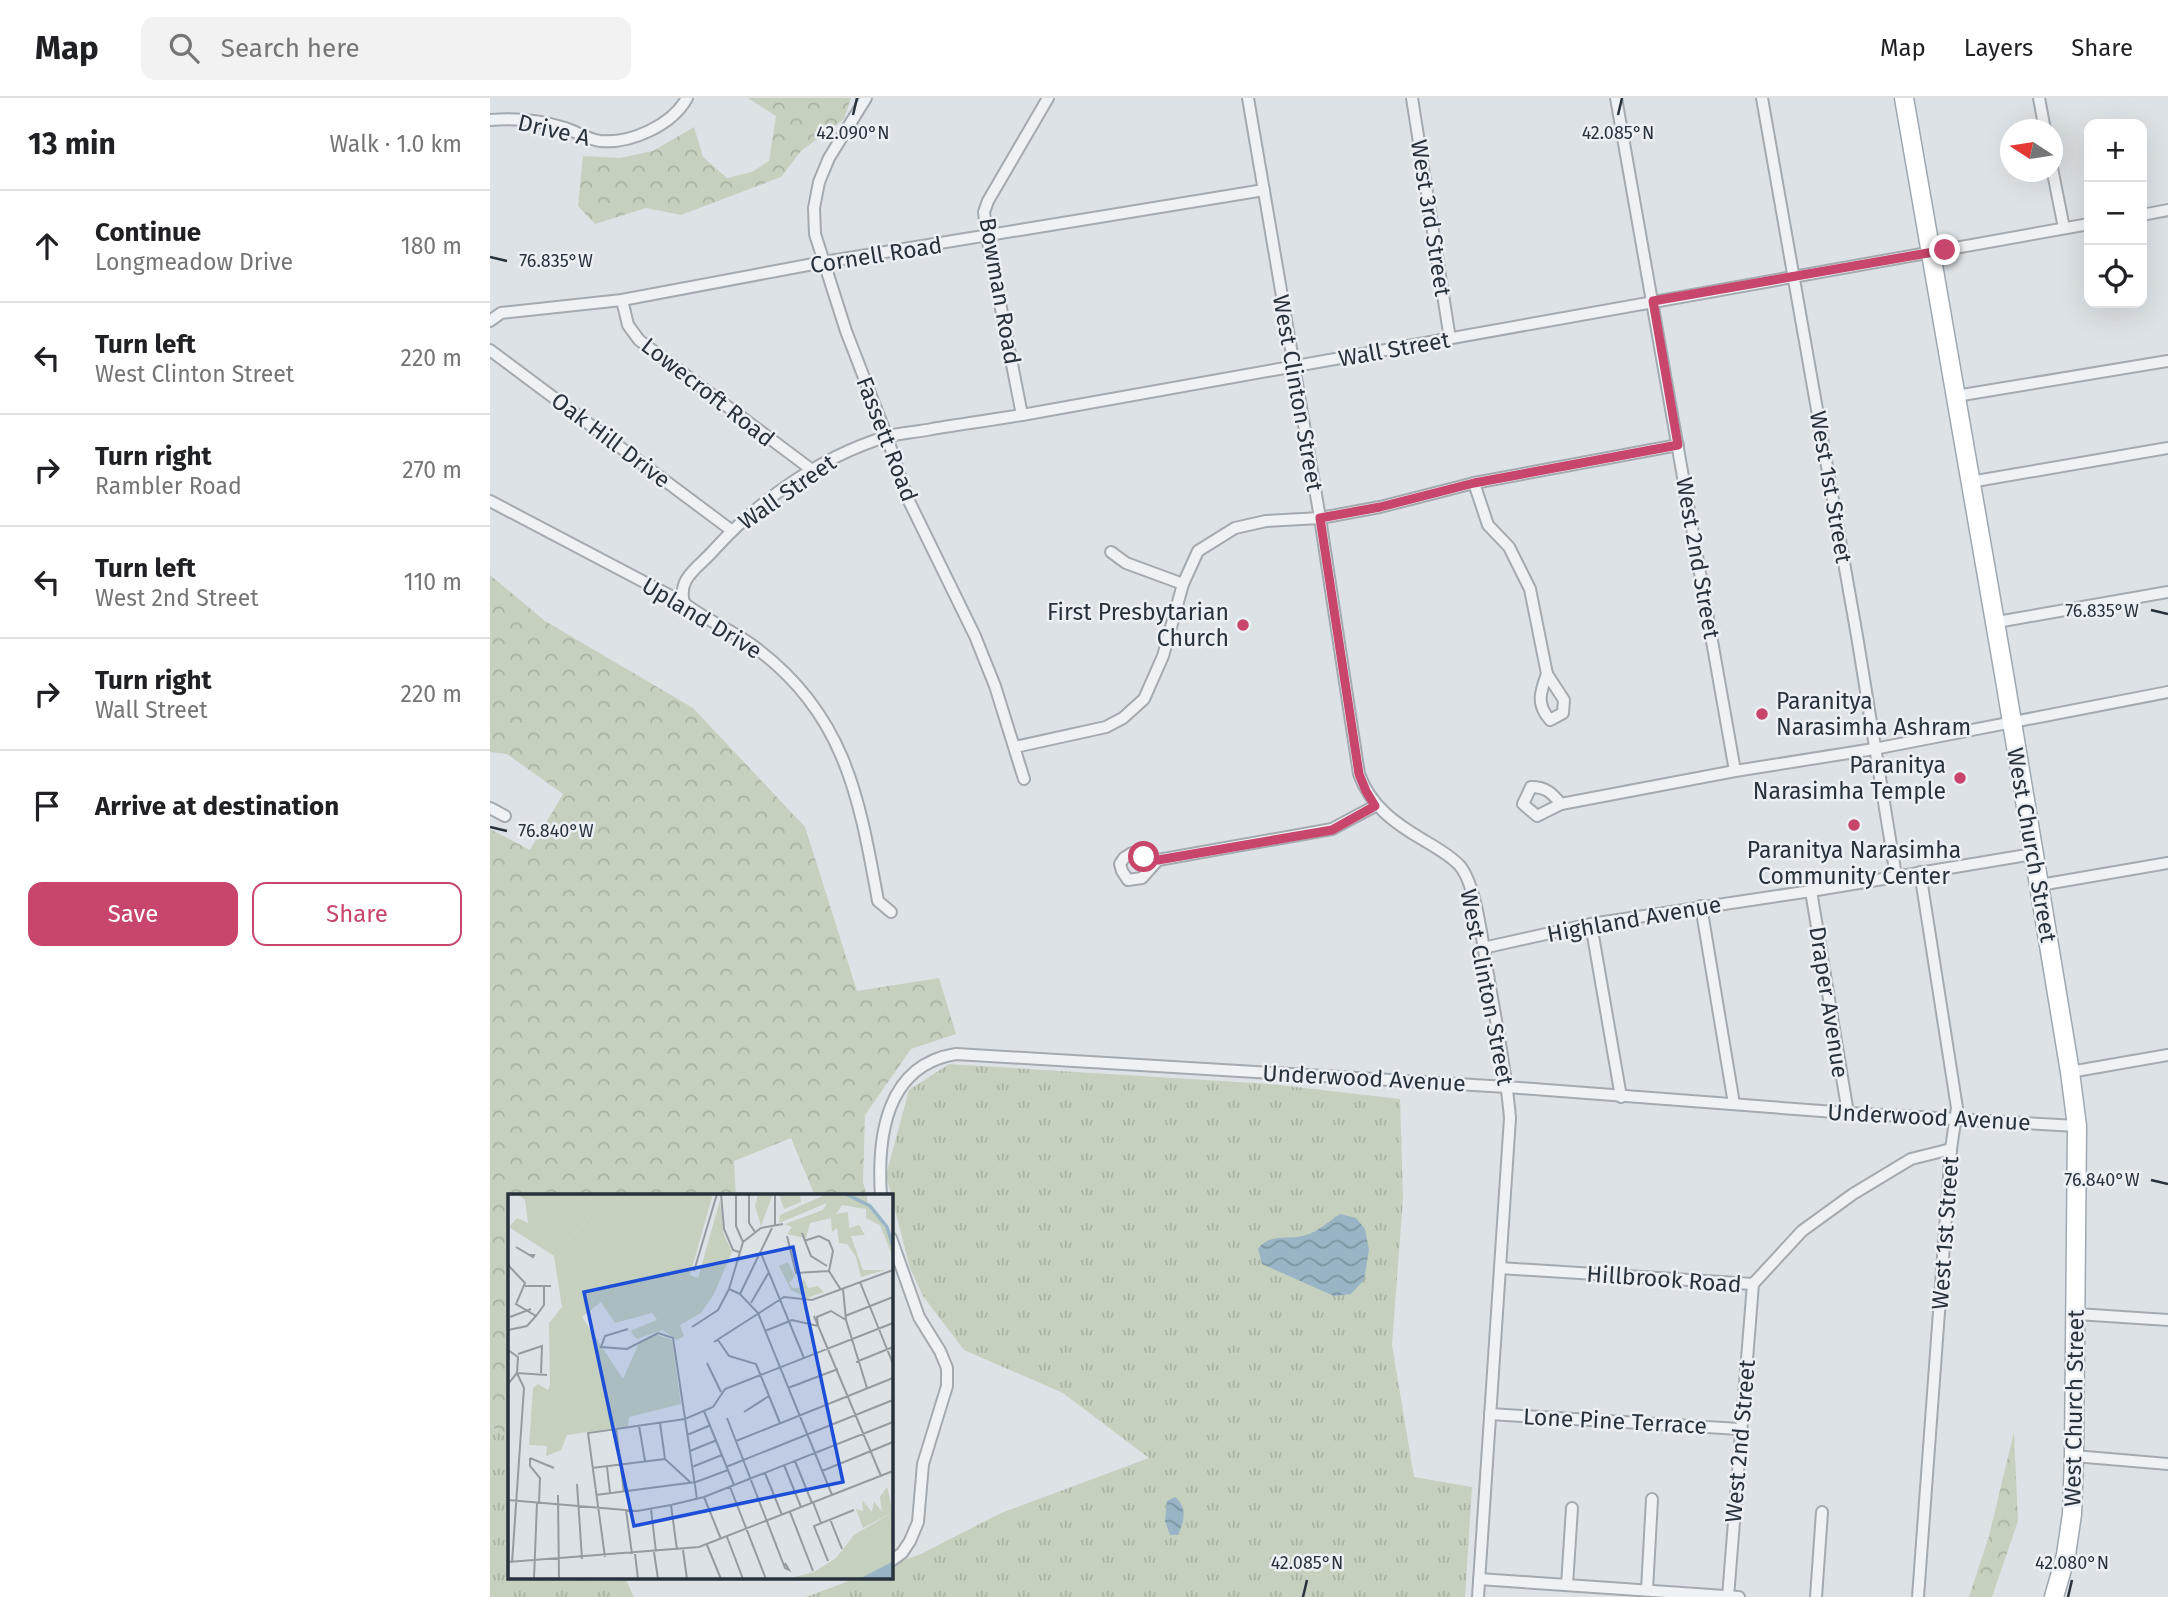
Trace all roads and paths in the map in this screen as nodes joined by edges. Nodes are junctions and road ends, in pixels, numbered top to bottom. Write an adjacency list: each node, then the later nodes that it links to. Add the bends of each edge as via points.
1 (687, 98): 11 (street, Drive A, via 663,125 618,141 585,138 542,122)
2 (866, 98): 20 (street, Fassett Road, via 819,182 815,234)
3 (1048, 98): 18 (street, Bowman Road, via 988,201)
4 (1248, 98): 13 (street, West Clinton Street)
5 (1412, 98): 25 (street, West 3rd Street)
6 (1616, 98): 23 (street, West 2nd Street)
7 (1762, 98): 21 (street, West 1st Street)
8 (1905, 98): 19 (main road, West Church Street)
9 (2039, 98): 10 (street)
10 (2043, 119)
11 (490, 120)
12 (2056, 182): 17 (street)
13 (1264, 190): 18 (street, Cornell Road); 28 (street, West Clinton Street)
14 (2168, 210): 15 (street)
15 (2147, 214)
16 (2084, 225): 17 (street, Wall Street)
17 (2064, 228): 19 (street, Wall Street)
18 (987, 237): 20 (street, Cornell Road); 30 (street, Bowman Road)
19 (1932, 252): 21 (street, Wall Street); 29 (main road, West Church Street)
20 (824, 262): 22 (street, Cornell Road); 31 (street, Fassett Road)
21 (1793, 277): 23 (street, Wall Street); 49 (street, West 1st Street)
22 (622, 300): 24 (street, Cornell Road, via 500,313); 34 (street, Lowecroft Road, via 628,325 639,340)
23 (1653, 301): 25 (street, Wall Street); 32 (street, West 2nd Street)
24 (490, 321)
25 (1450, 339): 28 (street, Wall Street)
26 (490, 350): 39 (street, Oak Hill Drive)
27 (2168, 361): 29 (street)
28 (1292, 367): 30 (street, Wall Street); 38 (street, West Clinton Street)
29 (1956, 396): 35 (main road, West Church Street)
30 (1023, 415): 31 (street, Wall Street)
31 (887, 437): 34 (street, Wall Street, via 835,456); 48 (street, Fassett Road, via 907,497 975,636)
32 (1678, 445): 36 (street); 50 (street, West 2nd Street)
33 (2168, 448): 35 (street)
34 (812, 470): 39 (street, Wall Street)
35 (1970, 482): 44 (main road, West Church Street)
36 (1474, 483): 38 (street); 45 (street, via 1488,525 1509,547 1530,589)
37 (490, 500): 43 (street, Upland Drive)
38 (1320, 518): 41 (street, via 1235,527 1198,551); 53 (street, West Clinton Street, via 1359,774)
39 (731, 530): 43 (street, Wall Street, via 685,579)
40 (1111, 552): 41 (street, via 1126,563)
41 (1183, 584): 48 (street, via 1163,656 1144,699 1106,727)
42 (2168, 592): 44 (street)
43 (684, 603): 64 (street, Upland Drive, via 759,650 814,707 854,786 878,901)
44 (1997, 622): 47 (main road, West Church Street)
45 (1547, 674)
46 (2168, 692): 47 (street)
47 (2011, 721): 49 (street); 56 (main road, West Church Street)
48 (1015, 747): 51 (street, Fassett Road)
49 (1874, 749): 50 (street); 60 (street, West 1st Street)
50 (1735, 771): 52 (street)
51 (1024, 779)
52 (1561, 804)
53 (1375, 806): 57 (street, via 1332,830); 66 (street, West Clinton Street, via 1460,866 1472,890)
54 (490, 808): 55 (street)
55 (505, 816)
56 (2033, 854): 59 (street, Highland Avenue); 61 (main road, West Church Street)
57 (1158, 860)
58 (2168, 863): 61 (street)
59 (1920, 872): 60 (street, Highland Avenue); 73 (street, West 1st Street)
60 (1896, 876): 62 (street, Highland Avenue)
61 (2040, 885): 68 (main road, West Church Street)
62 (1811, 891): 63 (street, Highland Avenue); 72 (street, Draper Avenue)
63 (1701, 906): 65 (street, Highland Avenue); 71 (street)
64 (891, 912)
65 (1591, 924): 66 (street, Highland Avenue); 70 (street)
66 (1483, 947): 69 (street, West Clinton Street)
67 (2168, 1055): 68 (street)
68 (2070, 1072): 74 (main road, West Church Street)
69 (1507, 1087): 70 (street, Underwood Avenue); 76 (street, Underwood Avenue, via 940,1056 907,1079 892,1102 881,1151); 78 (street, West Clinton Street, via 1510,1118)
70 (1621, 1097): 71 (street, Underwood Avenue)
71 (1734, 1104): 72 (street, Underwood Avenue)
72 (1848, 1113): 73 (street, Underwood Avenue)
73 (1956, 1119): 74 (street, Underwood Avenue); 75 (street, West 1st Street)
74 (2077, 1126): 80 (main road, West Church Street)
75 (1951, 1149): 79 (street, Hillbrook Road, via 1911,1158 1853,1194 1802,1231); 97 (street, West 1st Street)
76 (881, 1194)
77 (892, 1241): 89 (street, via 919,1317 947,1368 947,1385 923,1464 918,1522 911,1541)
78 (1500, 1268): 79 (street, Hillbrook Road); 82 (street, West Clinton Street)
79 (1754, 1284): 83 (street, West 2nd Street)
80 (2077, 1314): 81 (street); 84 (main road, West Church Street)
81 (2168, 1320)
82 (1490, 1414): 83 (street, Lone Pine Terrace); 90 (street, West Clinton Street)
83 (1740, 1429): 94 (street, West 2nd Street)
84 (2074, 1456): 85 (street); 98 (main road, West Church Street, via 2066,1555)
85 (2168, 1464)
86 (1652, 1499): 92 (street)
87 (1572, 1508): 91 (street)
88 (1822, 1512): 96 (street)
89 (892, 1560)
90 (1479, 1579): 91 (street); 93 (street, West Clinton Street)
91 (1567, 1585): 92 (street)
92 (1647, 1590): 94 (street)
93 (1478, 1597)
94 (1728, 1597): 95 (street)
95 (1739, 1597)
96 (1816, 1597)
97 (1918, 1597)
98 (2053, 1597)

